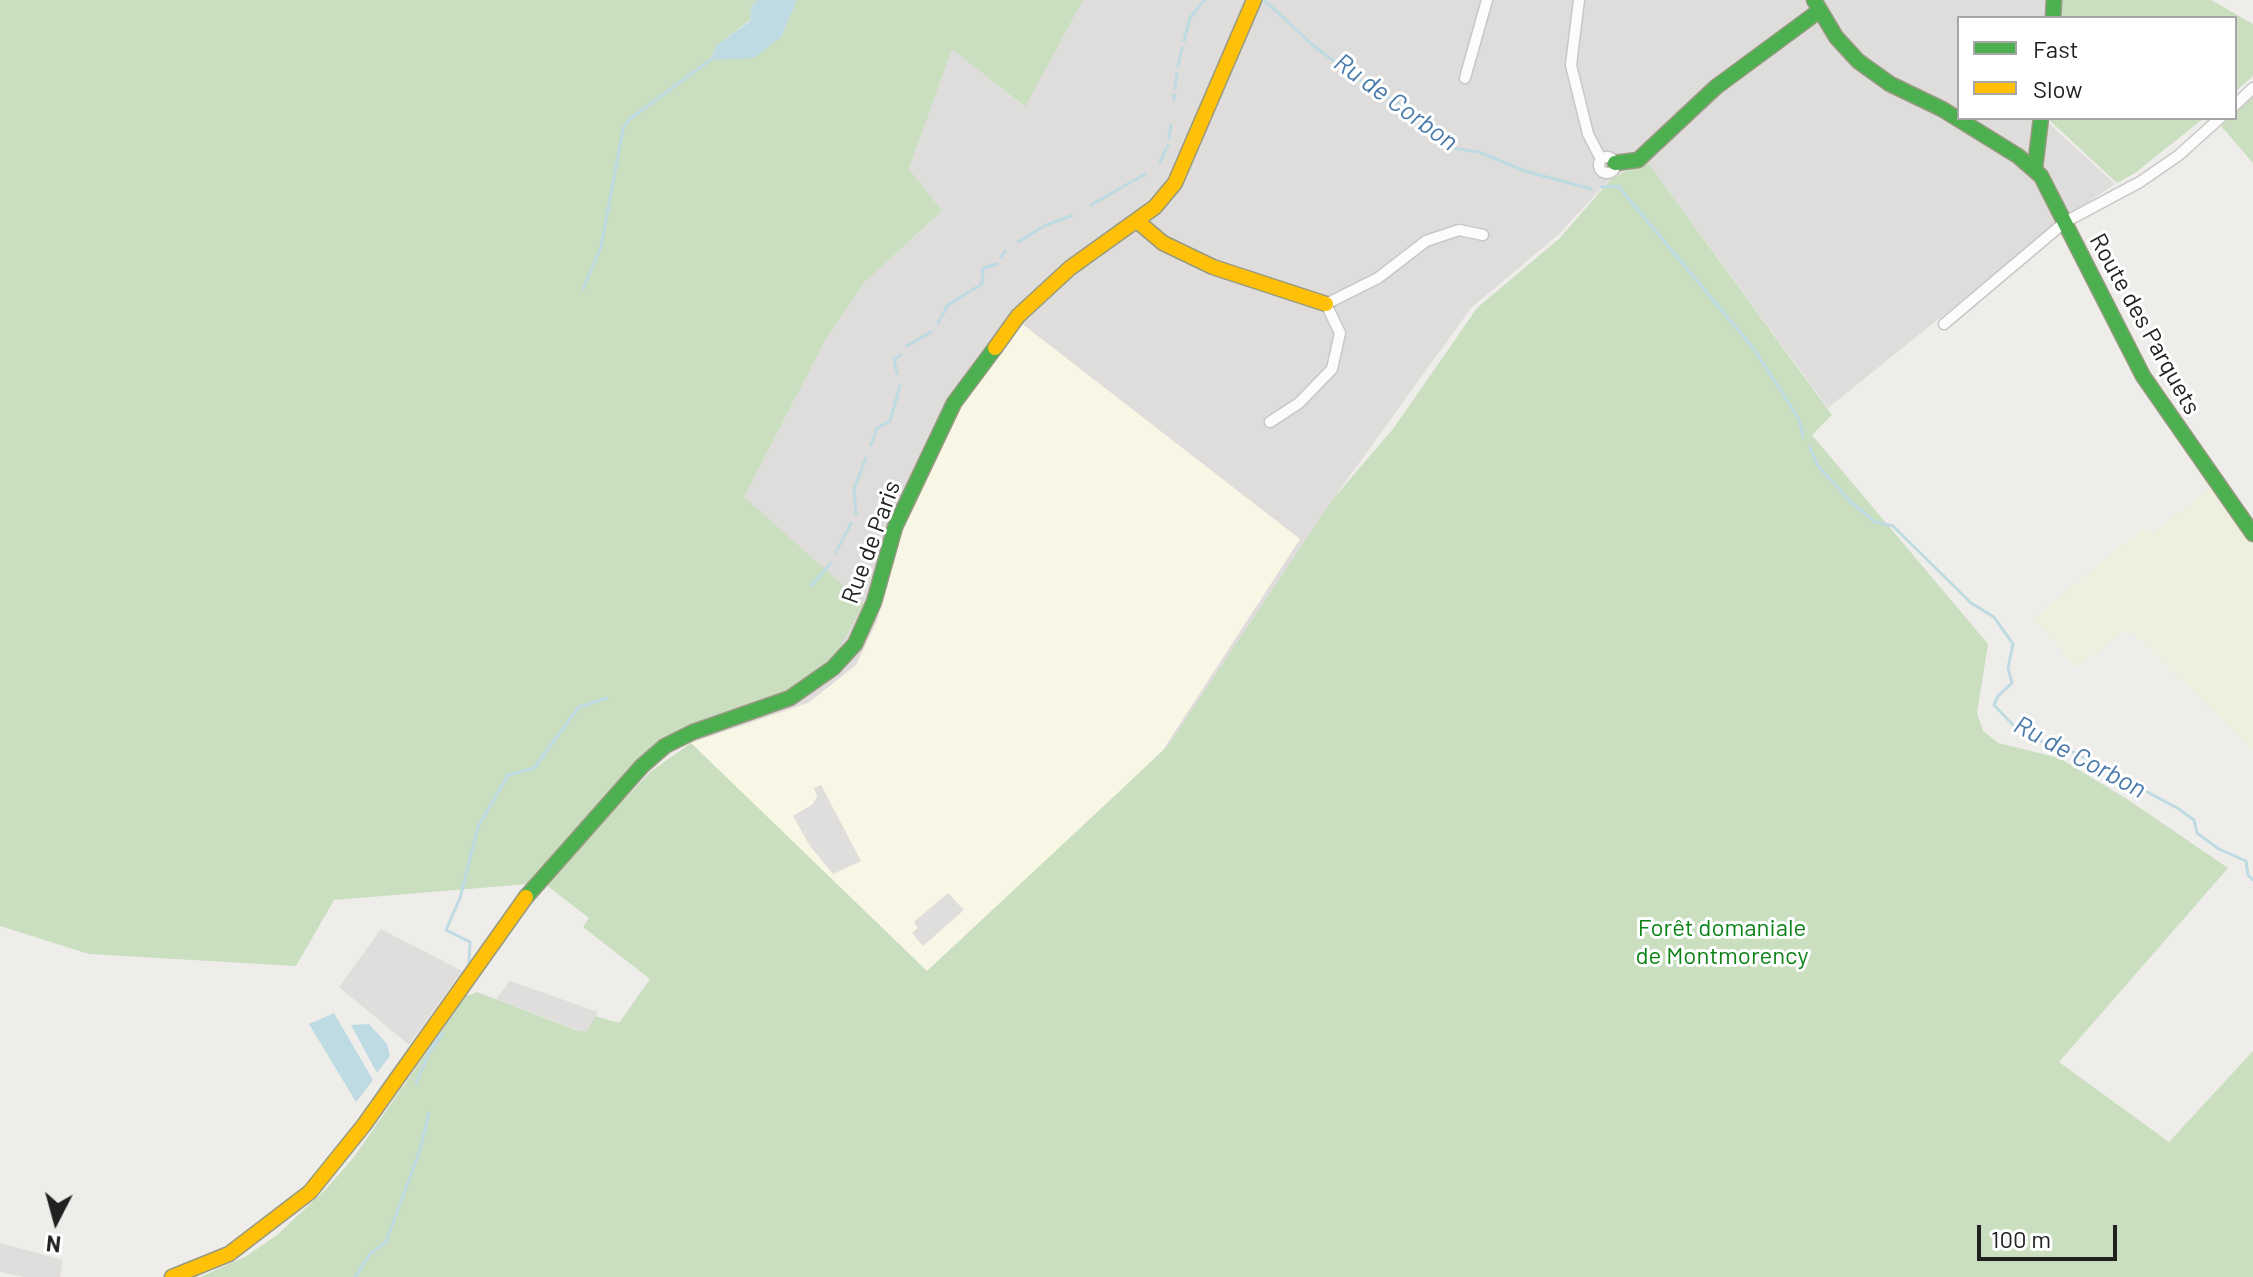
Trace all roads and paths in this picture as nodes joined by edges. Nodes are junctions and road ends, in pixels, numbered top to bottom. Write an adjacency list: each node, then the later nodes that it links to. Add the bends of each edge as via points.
1 (1254, 0): 14 (main road, Rue de Paris, via 1178,178)
2 (1487, 0): 5 (street)
3 (1579, 0): 12 (street, via 1571,65 1588,134)
4 (1817, 5): 8 (main road, via 1844,47 1874,73); 12 (main road, via 1716,87 1638,160)
5 (1465, 78)
6 (2253, 88): 7 (street)
7 (2237, 103)
8 (1957, 119)
9 (1959, 120): 13 (main road)
10 (2041, 120): 13 (main road)
11 (2218, 120): 15 (street, via 2140,182)
12 (1608, 161)
13 (2035, 168): 15 (main road, Route des Parquets)
14 (1137, 221): 17 (main road, via 1163,243 1213,267); 21 (main road, Rue de Paris, via 1070,268 978,366 954,403 895,527 874,602 855,644 833,668 790,698 665,746 518,906 338,1161 310,1192 229,1254)
15 (2065, 222): 18 (street); 20 (main road, Route des Parquets, via 2143,376)
16 (1483, 235): 17 (street, via 1459,230 1426,241 1378,278)
17 (1326, 304): 19 (street, via 1340,333 1332,369 1299,403)
18 (1944, 324)
19 (1270, 422)
20 (2253, 534)
21 (172, 1277)

